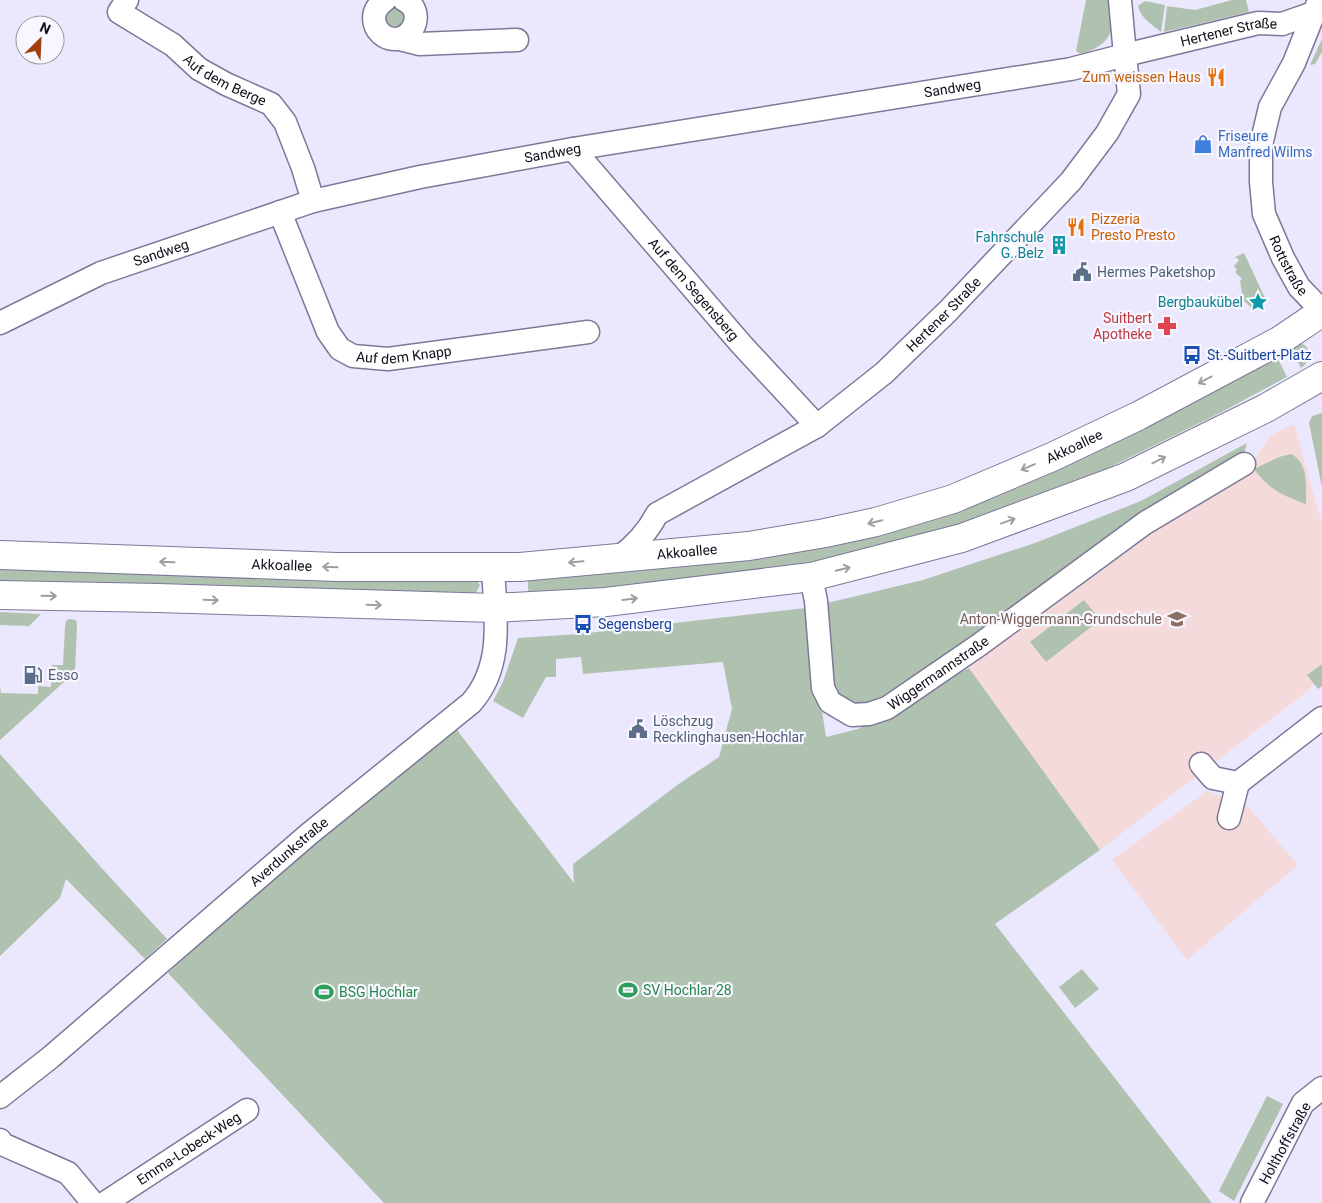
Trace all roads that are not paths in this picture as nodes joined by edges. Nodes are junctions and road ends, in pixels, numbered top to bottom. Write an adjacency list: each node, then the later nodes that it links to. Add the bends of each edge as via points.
1 (404, 0): 6 (street, via 415,12 416,23 410,33)
2 (1120, 0): 8 (street)
3 (378, 2): 6 (street, via 375,25 381,34)
4 (116, 4): 10 (street, Auf dem Berge, via 199,69 270,104 285,122)
5 (1319, 7): 8 (street, Hertener Straße, via 1282,24 1258,24); 12 (street, Rottstraße, via 1270,107 1261,145 1261,182 1264,214 1283,258 1299,287)
6 (400, 39): 7 (street, via 420,44)
7 (517, 40)
8 (1125, 55): 9 (street, Sandweg, via 1071,69); 16 (street, Hertener Straße, via 1129,94 1107,133 1071,181 948,311 884,373)
9 (573, 149): 10 (street, Sandweg); 16 (street, Auf dem Segensberg, via 741,344)
10 (313, 200): 11 (street, Sandweg)
11 (280, 212): 13 (street, Sandweg, via 101,273); 14 (street, Auf dem Knapp, via 328,332 340,349 353,356 388,359)
12 (1322, 312): 19 (main road, Akkoallee, one-way to 19, via 1279,341 1138,416 953,499 876,522 824,533 749,546)
13 (0, 322)
14 (588, 332)
15 (1322, 376): 21 (main road, one-way to 15, via 962,538 1126,477 1266,408)
16 (818, 426): 19 (street, Hertener Straße, via 658,514 631,549)
17 (1244, 464): 21 (street, Wiggermannstraße, via 1145,523 887,708 869,714 852,715 830,702 823,688)
18 (0, 555): 20 (main road, Akkoallee, one-way to 18, via 337,567)
19 (618, 558): 20 (main road, Akkoallee, one-way to 20)
20 (492, 567): 23 (street, Averdunkstraße)
21 (811, 577): 23 (main road, one-way to 21, via 606,602)
22 (0, 595): 23 (main road, one-way to 23)
23 (494, 608): 29 (street, Averdunkstraße, via 496,649 492,666 480,693 471,703 308,834 51,1057)
24 (1322, 718): 26 (street)
25 (1200, 764): 26 (street, via 1213,778)
26 (1238, 783): 27 (street)
27 (1229, 818)
28 (1322, 1088): 32 (street, Holthoffstraße, via 1303,1103)
29 (0, 1097)
30 (247, 1110): 34 (street, Emma-Lobeck-Weg)
31 (0, 1140): 33 (street, via 2,1144 68,1173)
32 (1254, 1202)
33 (93, 1203)
34 (105, 1203)

